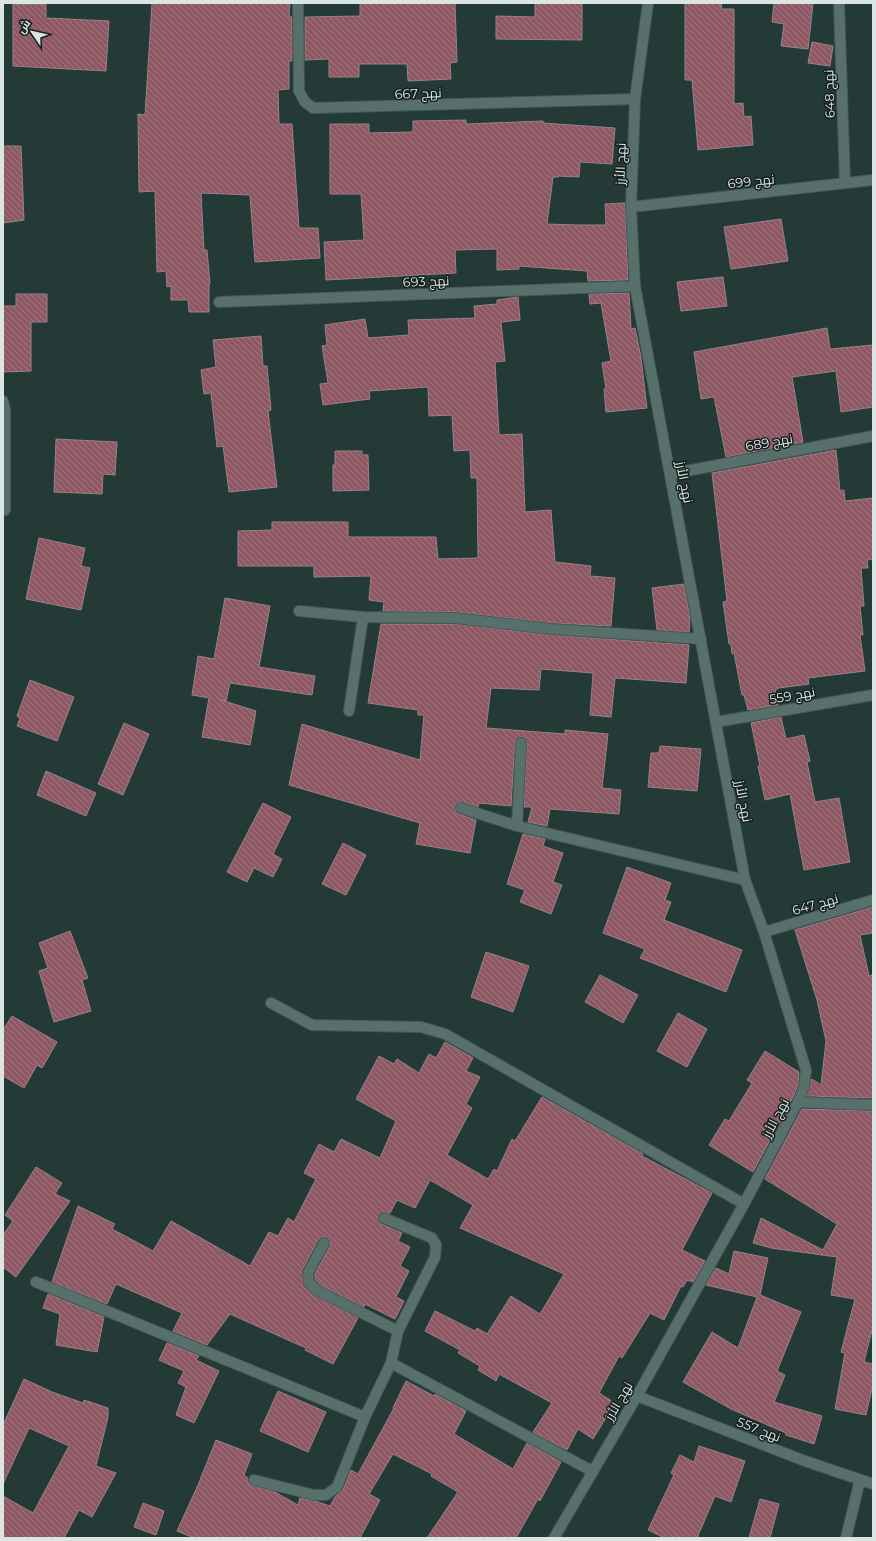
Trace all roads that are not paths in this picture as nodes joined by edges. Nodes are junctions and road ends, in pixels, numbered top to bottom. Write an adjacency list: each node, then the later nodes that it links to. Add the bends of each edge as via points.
1 (298, 3): 4 (street, نهج 667, via 299,91 305,102 314,108)
2 (648, 3): 4 (street, نهج الأرز)
3 (839, 3): 6 (street, نهج 648)
4 (635, 100): 7 (street, نهج الأرز)
5 (873, 180): 6 (street, نهج 699)
6 (845, 183): 7 (street, نهج 699)
7 (631, 207): 8 (street, نهج الأرز)
8 (635, 286): 9 (street, نهج 693); 12 (street, نهج الأرز)
9 (219, 302)
10 (3, 401): 13 (street)
11 (873, 436): 12 (street, نهج 689)
12 (670, 474): 16 (street, نهج الأرز)
13 (4, 510)
14 (299, 612): 15 (street)
15 (363, 617): 16 (street, via 455,618 551,629); 18 (street)
16 (701, 639): 19 (street, نهج الأرز)
17 (873, 695): 19 (street, نهج 559)
18 (348, 711)
19 (716, 722): 23 (street, نهج الأرز)
20 (521, 743): 22 (street)
21 (461, 808): 22 (street)
22 (517, 826): 23 (street)
23 (745, 880): 25 (street, نهج الأرز)
24 (873, 900): 25 (street, نهج 647)
25 (764, 932): 27 (street, نهج الأرز, via 806,1070 804,1087)
26 (271, 1003): 29 (street, via 312,1025 421,1027 445,1034)
27 (798, 1102): 28 (street); 29 (street, نهج الأرز)
28 (873, 1105)
29 (744, 1204): 35 (street, نهج الأرز)
30 (384, 1218): 33 (street, via 432,1238 436,1245 435,1257)
31 (324, 1243): 33 (street, via 308,1272 310,1282 316,1290)
32 (36, 1282): 36 (street)
33 (398, 1331): 34 (street)
34 (390, 1363): 36 (street); 37 (street)
35 (637, 1396): 37 (street, نهج الأرز); 39 (street, نهج 557)
36 (365, 1416): 38 (street, via 337,1487 326,1495 314,1495)
37 (592, 1471): 41 (street, نهج الأرز)
38 (254, 1480)
39 (860, 1480): 40 (street, نهج 557); 42 (street)
40 (873, 1484)
41 (554, 1538)
42 (846, 1538)

